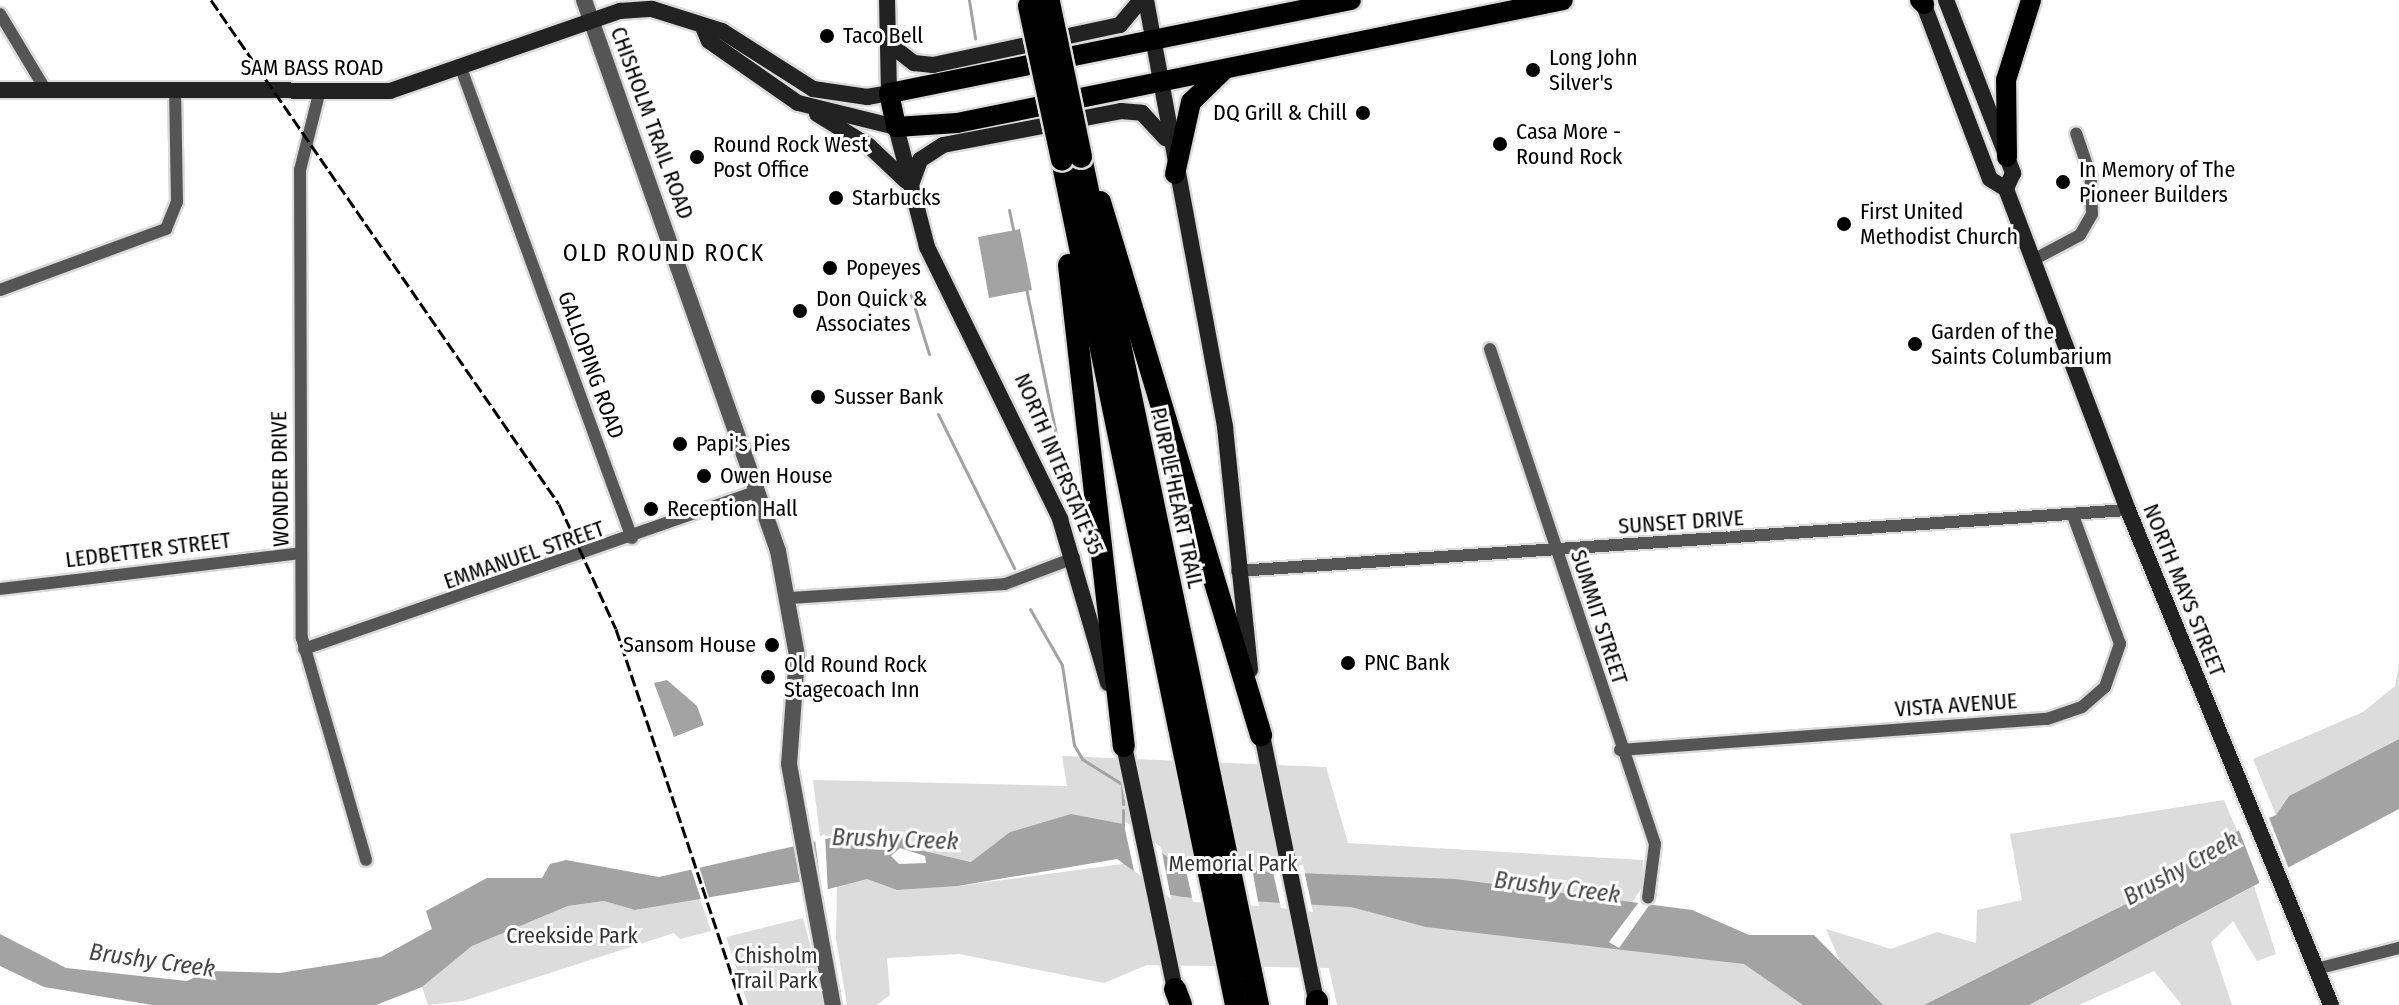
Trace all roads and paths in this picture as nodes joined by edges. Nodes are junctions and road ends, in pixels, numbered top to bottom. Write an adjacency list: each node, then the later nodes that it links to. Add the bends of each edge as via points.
1 (584, 0): 13 (street, CHISHOLM TRAIL ROAD)
2 (887, 0): 16 (main road, NORTH INTERSTATE 35)
3 (1143, 0): 15 (main road); 16 (main road, via 1120,25 933,65 914,63)
4 (1351, 0): 15 (highway)
5 (1512, 0): 12 (highway)
6 (1946, 0): 29 (main road, NORTH MAYS STREET)
7 (2031, 0): 29 (highway, via 2006,80)
8 (1557, 1): 12 (highway)
9 (1922, 1): 33 (main road, NORTH MAYS STREET, via 1990,179)
10 (1039, 2): 30 (highway, PURPLE HEART TRAIL, bridge)
11 (0, 14): 20 (street)
12 (1482, 15): 17 (highway)
13 (591, 22): 14 (main road, SAM BASS ROAD, via 652,9); 18 (main road, SAM BASS ROAD); 37 (street, CHISHOLM TRAIL ROAD)
14 (703, 27): 24 (main road, SAM BASS ROAD, via 722,31 813,89 852,98); 25 (main road, SAM BASS ROAD, via 709,41)
15 (1151, 40): 19 (main road); 24 (highway)
16 (888, 43): 24 (main road, NORTH INTERSTATE 35)
17 (1234, 65): 19 (highway); 31 (highway, via 1191,102)
18 (462, 71): 23 (main road, SAM BASS ROAD, via 390,91); 40 (street, GALLOPING ROAD)
19 (1158, 80): 26 (highway, via 957,123); 28 (main road)
20 (45, 89): 21 (main road, SAM BASS ROAD); 22 (main road, SAM BASS ROAD)
21 (0, 90)
22 (175, 90): 23 (main road, SAM BASS ROAD); 35 (street, via 173,222 155,236)
23 (320, 90): 42 (street, WONDER DRIVE, via 300,170)
24 (889, 93): 26 (highway, NORTH INTERSTATE 35)
25 (798, 103): 26 (main road, SAM BASS ROAD); 32 (main road, via 869,146)
26 (896, 127): 32 (main road, NORTH INTERSTATE 35)
27 (2076, 133): 34 (street, via 2091,177 2092,214 2080,235)
28 (1168, 141): 31 (main road); 32 (main road, via 1142,113 1121,111 943,145 920,160)
29 (2007, 157): 33 (main road, NORTH MAYS STREET, via 2013,173)
30 (1071, 158): 48 (highway, via 1111,230); 50 (highway, via 1064,234); 55 (highway, PURPLE HEART TRAIL)
31 (1175, 174): 44 (main road, via 1225,427)
32 (910, 186): 43 (main road, NORTH INTERSTATE 35, via 927,247 1022,429)
33 (2006, 189): 34 (main road, NORTH MAYS STREET)
34 (2033, 260): 38 (main road, NORTH MAYS STREET)
35 (0, 290)
36 (1490, 349): 41 (street, SUMMIT STREET)
37 (755, 492): 40 (street, EMMANUEL STREET); 46 (street, CHISHOLM TRAIL ROAD)
38 (2128, 510): 39 (street, SUNSET DRIVE); 54 (main road, NORTH MAYS STREET)
39 (2074, 518): 41 (street, SUNSET DRIVE); 49 (street, VISTA AVENUE, via 2120,644 2105,687 2082,707 2047,719)
40 (632, 538): 47 (street, EMMANUEL STREET)
41 (1557, 551): 44 (street, SUNSET DRIVE); 49 (street, SUMMIT STREET)
42 (301, 553): 45 (street, LEDBETTER STREET); 47 (street, WONDER DRIVE)
43 (1074, 558): 46 (street, via 1005,584); 50 (main road, NORTH INTERSTATE 35)
44 (1237, 571): 48 (main road)
45 (0, 589)
46 (790, 598): 58 (street, CHISHOLM TRAIL ROAD, via 797,656 787,741 809,892)
47 (304, 649): 51 (street, WONDER DRIVE)
48 (1263, 742): 57 (main road)
49 (1620, 750): 52 (street, SUMMIT STREET, via 1655,844)
50 (1125, 751): 56 (main road, NORTH INTERSTATE 35)
51 (366, 860)
52 (1648, 898)
53 (2399, 948): 54 (street)
54 (2316, 969): 59 (main road, NORTH MAYS STREET)
55 (1246, 999)
56 (1178, 1000)
57 (1316, 1001)
58 (833, 1005)
59 (2331, 1005)

